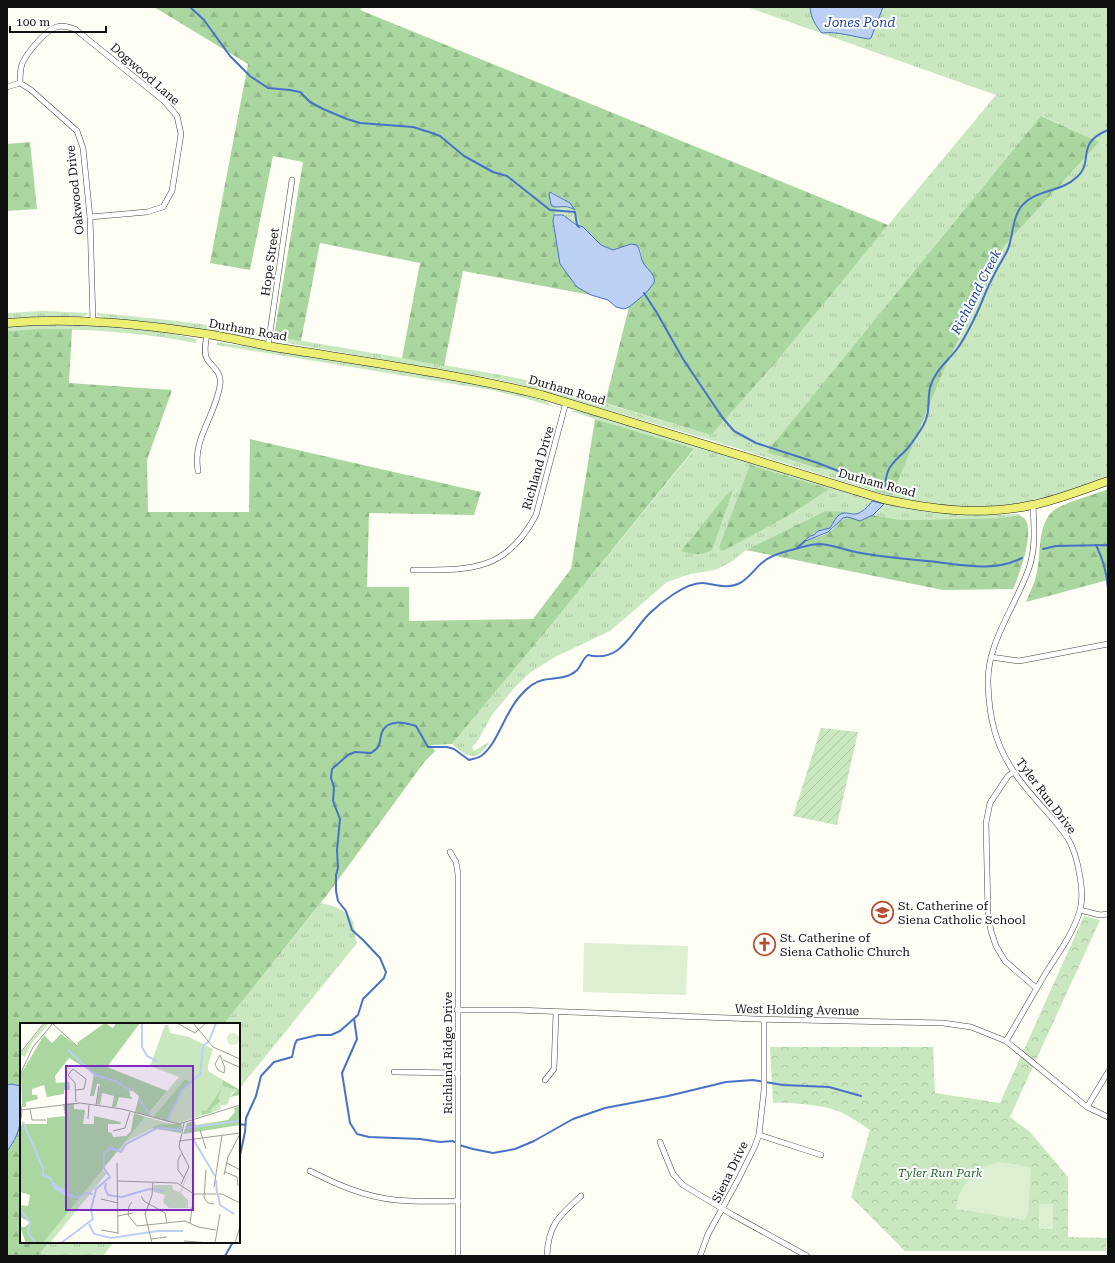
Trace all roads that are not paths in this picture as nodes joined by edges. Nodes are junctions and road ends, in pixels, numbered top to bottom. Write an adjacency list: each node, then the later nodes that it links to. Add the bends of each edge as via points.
1 (20, 83): 2 (street); 4 (street, Oakwood Drive, via 77,131 84,148); 4 (street, Dogwood Lane, via 24,58 49,30 66,26 75,29 164,101 177,116 181,134 172,191 163,207 147,212)
2 (7, 87)
3 (292, 180): 8 (street, Hope Street)
4 (90, 217): 5 (street, Oakwood Drive)
5 (93, 322): 6 (main road, Durham Road); 7 (main road, Durham Road)
6 (7, 323)
7 (207, 334): 8 (main road, Durham Road); 10 (street, via 206,358 218,371 220,385 199,446)
8 (268, 346): 9 (main road, Durham Road, via 495,383)
9 (566, 402): 12 (main road, Durham Road, via 913,506 940,510 992,511); 13 (street, Richland Drive, via 536,515 519,542 503,555 472,568)
10 (198, 471)
11 (1108, 481): 12 (main road, Durham Road)
12 (1033, 505): 15 (street, Tyler Run Drive, via 1035,544 1029,567)
13 (413, 570)
14 (1108, 644): 15 (street, via 1018,661)
15 (991, 657): 16 (street, Tyler Run Drive, via 988,682 994,734)
16 (1014, 772): 18 (street, Tyler Run Drive, via 1068,838 1078,865 1082,890); 20 (street, via 1008,776 990,803 986,850 988,914 996,946 1005,961)
17 (450, 852): 21 (street, Richland Ridge Drive, via 456,862 458,874)
18 (1080, 910): 19 (street, via 1100,915); 20 (street, Tyler Run Drive, via 1069,935)
19 (1108, 914)
20 (1036, 988): 24 (street, Tyler Run Drive)
21 (457, 1010): 22 (street, West Holding Avenue); 27 (street, Richland Ridge Drive)
22 (556, 1012): 23 (street, West Holding Avenue); 28 (street, via 554,1069)
23 (764, 1019): 24 (street, West Holding Avenue, via 943,1023 971,1027); 31 (street, Siena Drive, via 764,1090)
24 (1006, 1041): 29 (street, West Holding Avenue)
25 (394, 1072): 27 (street)
26 (1108, 1072): 29 (street)
27 (458, 1073): 36 (street, Richland Ridge Drive)
28 (545, 1080)
29 (1088, 1107): 30 (street, West Holding Avenue)
30 (1108, 1117)
31 (759, 1135): 33 (street); 37 (street, Siena Drive)
32 (660, 1142): 37 (street, via 674,1174 683,1184)
33 (821, 1155)
34 (310, 1172): 36 (street, via 336,1185 372,1196 397,1200)
35 (581, 1196): 39 (street, via 559,1217 551,1230)
36 (458, 1201): 38 (street, Richland Ridge Drive)
37 (723, 1209): 40 (street, Siena Drive, via 708,1234); 41 (street)
38 (458, 1256)
39 (547, 1256)
40 (700, 1256)
41 (807, 1256)

